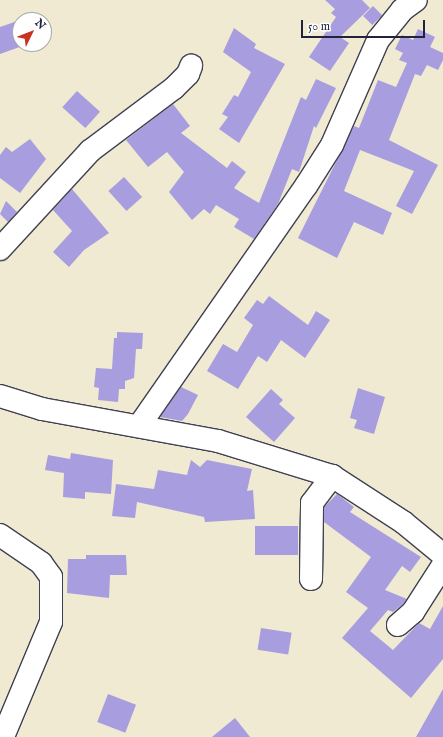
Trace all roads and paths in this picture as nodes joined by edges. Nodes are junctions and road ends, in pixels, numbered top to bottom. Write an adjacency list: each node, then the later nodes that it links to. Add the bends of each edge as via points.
1 (416, 0): 5 (street, via 402,10 378,40 332,145)
2 (191, 66): 3 (street, via 188,74 174,88 90,151)
3 (0, 249)
4 (0, 396): 5 (street, via 42,409)
5 (139, 426): 6 (street, via 218,441)
6 (332, 476): 8 (street, via 403,522); 10 (street, via 312,503)
7 (0, 535): 12 (street, via 41,563 51,577 51,622)
8 (443, 555)
9 (443, 565): 11 (street, via 413,612)
10 (311, 579)
11 (398, 626)
12 (4, 737)

